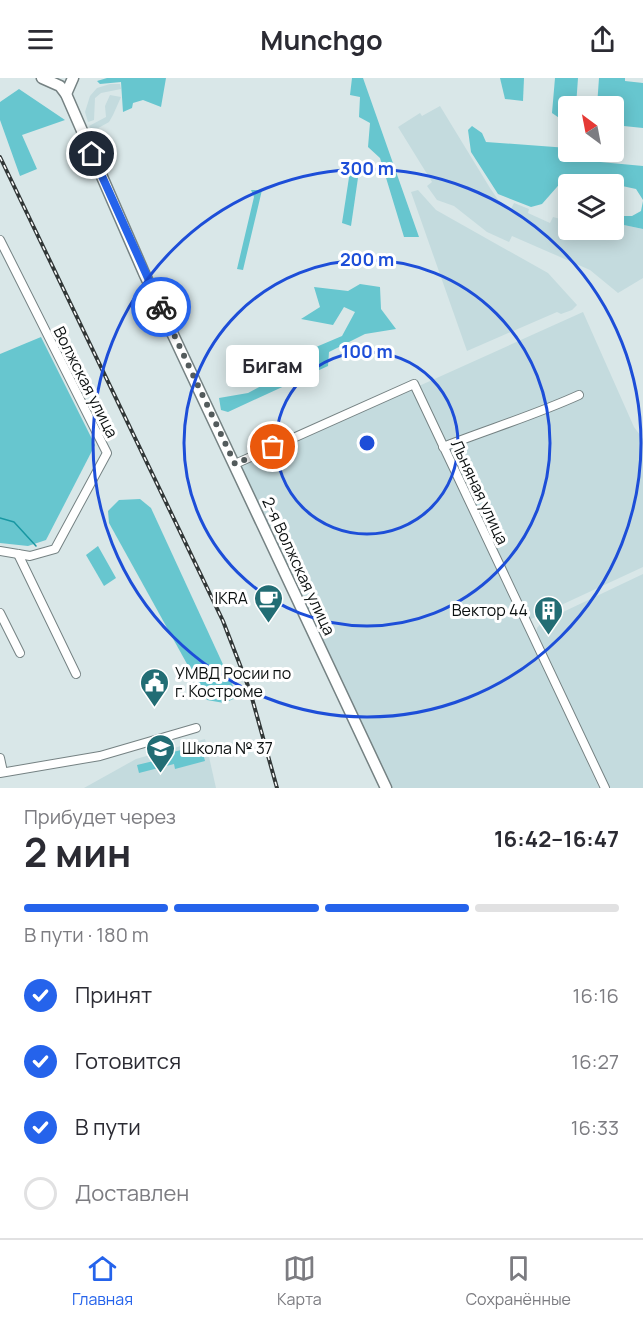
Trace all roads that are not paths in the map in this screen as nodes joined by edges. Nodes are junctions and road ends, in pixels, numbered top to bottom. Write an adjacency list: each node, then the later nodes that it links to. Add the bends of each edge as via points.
1 (42, 78): 3 (street, via 60,86)
2 (73, 78): 3 (street)
3 (66, 94): 7 (street, 2-я Волжская улица, via 144,273)
4 (0, 240): 9 (street, Волжская улица, via 107,453 55,549 30,556)
5 (579, 395): 6 (street, via 528,418)
6 (444, 447): 7 (street, Льняная улица, via 414,384); 17 (street, Льняная улица)
7 (235, 464): 16 (street, 2-я Волжская улица)
8 (0, 551): 9 (street, Волжская улица)
9 (18, 554): 12 (street)
10 (0, 614): 11 (street)
11 (20, 653)
12 (76, 675)
13 (196, 728): 15 (street, via 100,756)
14 (0, 758): 15 (street)
15 (2, 772)
16 (386, 788)
17 (605, 788)

